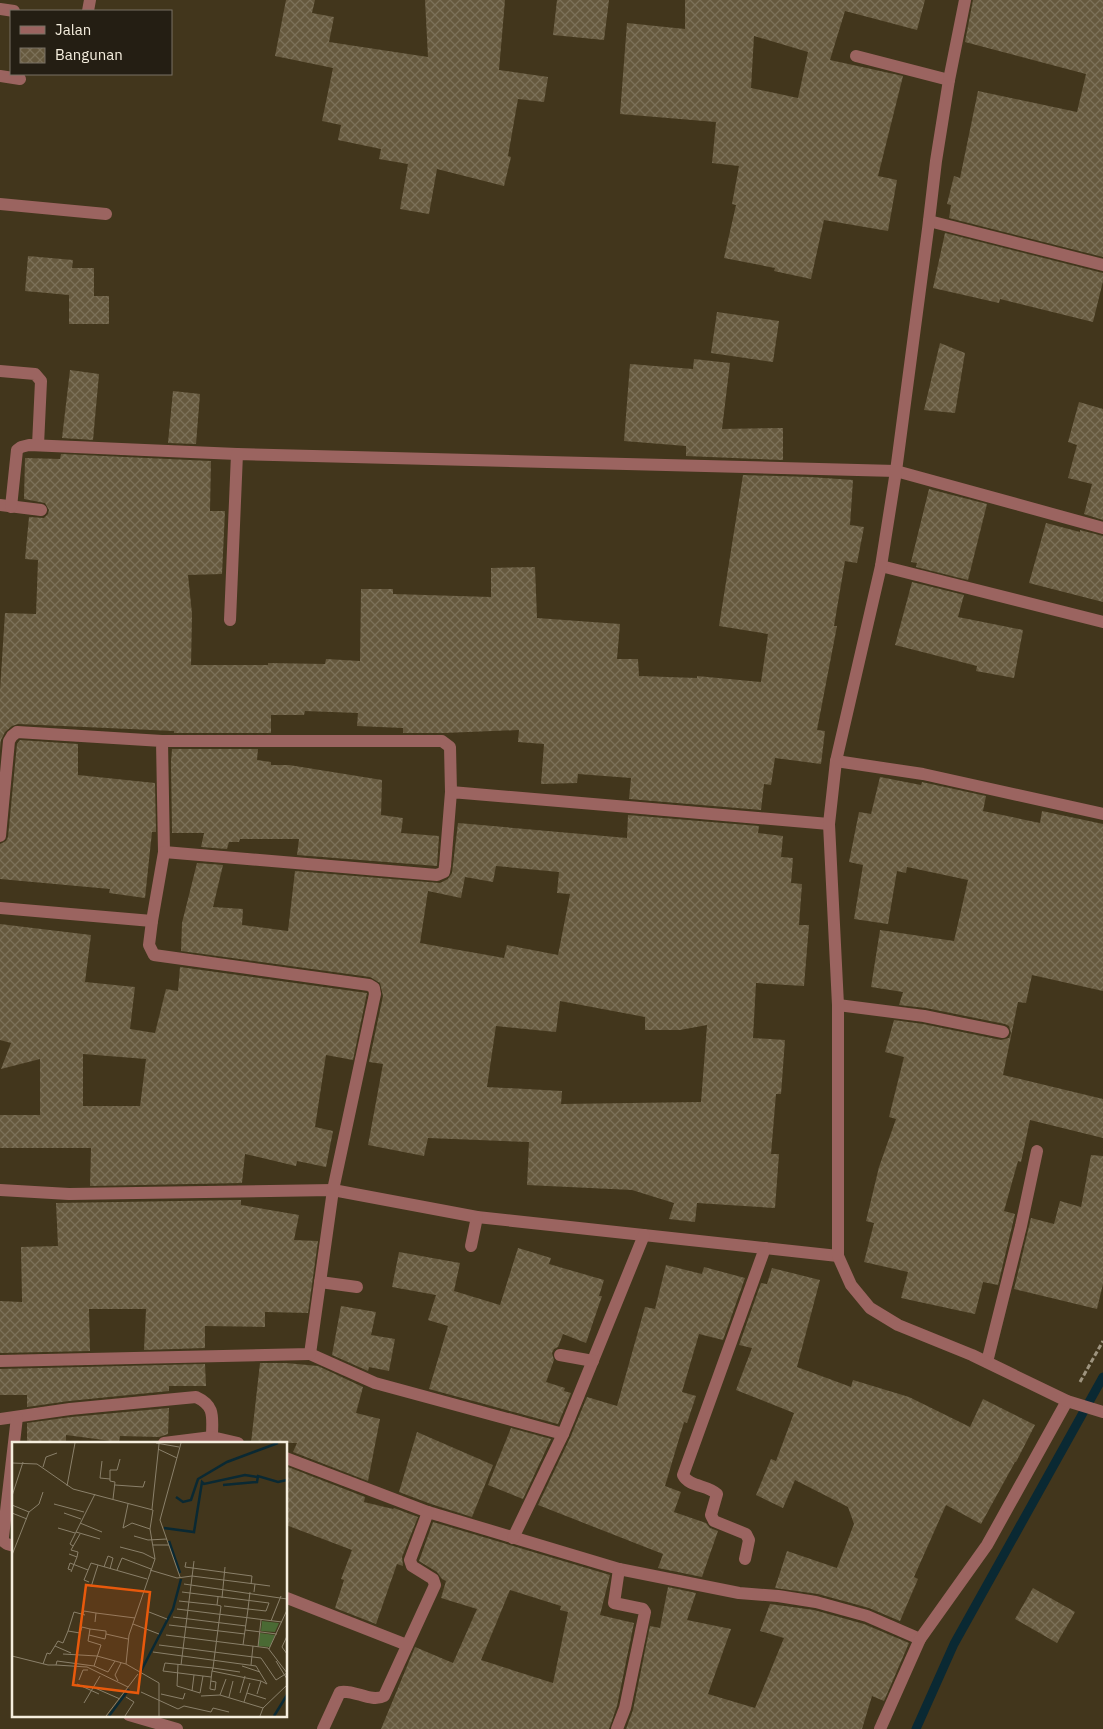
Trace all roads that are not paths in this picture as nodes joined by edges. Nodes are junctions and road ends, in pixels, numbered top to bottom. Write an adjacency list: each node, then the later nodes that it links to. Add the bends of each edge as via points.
1 (965, 0): 5 (street)
2 (856, 56): 5 (street)
3 (0, 76): 4 (street)
4 (20, 79)
5 (948, 80): 8 (street)
6 (0, 204): 7 (street)
7 (106, 214)
8 (929, 221): 9 (street); 13 (street)
9 (1103, 264)
10 (0, 371): 11 (street, via 36,374 41,381)
11 (38, 445): 12 (street); 14 (street, via 17,450)
12 (237, 454): 13 (street); 18 (street)
13 (896, 471): 16 (street); 17 (street)
14 (6, 506): 15 (street)
15 (41, 510)
16 (1103, 528)
17 (881, 566): 19 (street); 21 (street)
18 (230, 620)
19 (1103, 622)
20 (162, 741): 22 (street, via 442,741 450,747); 25 (street, via 17,732 9,741); 26 (street)
21 (836, 761): 23 (street, via 923,774); 24 (street)
22 (451, 792): 24 (street); 26 (street, via 444,872 437,875)
23 (1103, 814)
24 (829, 824): 29 (street)
25 (0, 836)
26 (164, 852): 28 (street)
27 (0, 908): 28 (street)
28 (152, 921): 33 (street, via 149,945 154,955 374,988)
29 (838, 1005): 30 (street, via 924,1016); 38 (street)
30 (1004, 1032)
31 (1037, 1151): 45 (street)
32 (0, 1190): 33 (street, via 69,1194)
33 (333, 1190): 34 (street); 39 (street)
34 (477, 1217): 35 (street); 36 (street)
35 (644, 1235): 37 (street); 43 (street)
36 (471, 1246)
37 (765, 1248): 38 (street); 60 (street, via 683,1475 717,1494 711,1516 714,1521 746,1534 749,1540)
38 (838, 1256): 45 (street, via 850,1285 870,1308 898,1325)
39 (320, 1282): 40 (street); 41 (street)
40 (357, 1287)
41 (310, 1354): 44 (street); 50 (street, via 375,1383)
42 (560, 1355): 43 (street)
43 (593, 1360): 50 (street)
44 (0, 1361)
45 (987, 1362): 46 (street)
46 (1067, 1401): 47 (street); 63 (street, via 987,1545)
47 (1103, 1412)
48 (16, 1417): 49 (street); 51 (street, via 70,1408 196,1397 205,1401 212,1410); 52 (street)
49 (0, 1419)
50 (563, 1434): 58 (street)
51 (212, 1436): 53 (street); 54 (street)
52 (13, 1442)
53 (171, 1442)
54 (234, 1442)
55 (12, 1455): 59 (street, via 3,1541)
56 (288, 1459): 57 (street)
57 (428, 1512): 58 (street); 64 (street, via 410,1560 412,1566 433,1579 435,1585)
58 (513, 1538): 61 (street)
59 (12, 1545)
60 (745, 1559)
61 (619, 1569): 63 (street, via 739,1593 816,1602 867,1616); 68 (street, via 614,1603 644,1609 645,1612)
62 (288, 1598): 64 (street)
63 (920, 1639): 69 (street)
64 (407, 1645): 67 (street, via 384,1696 378,1698 340,1692)
65 (132, 1716): 66 (street)
66 (177, 1729)
67 (323, 1729)
68 (618, 1729)
69 (880, 1729)

